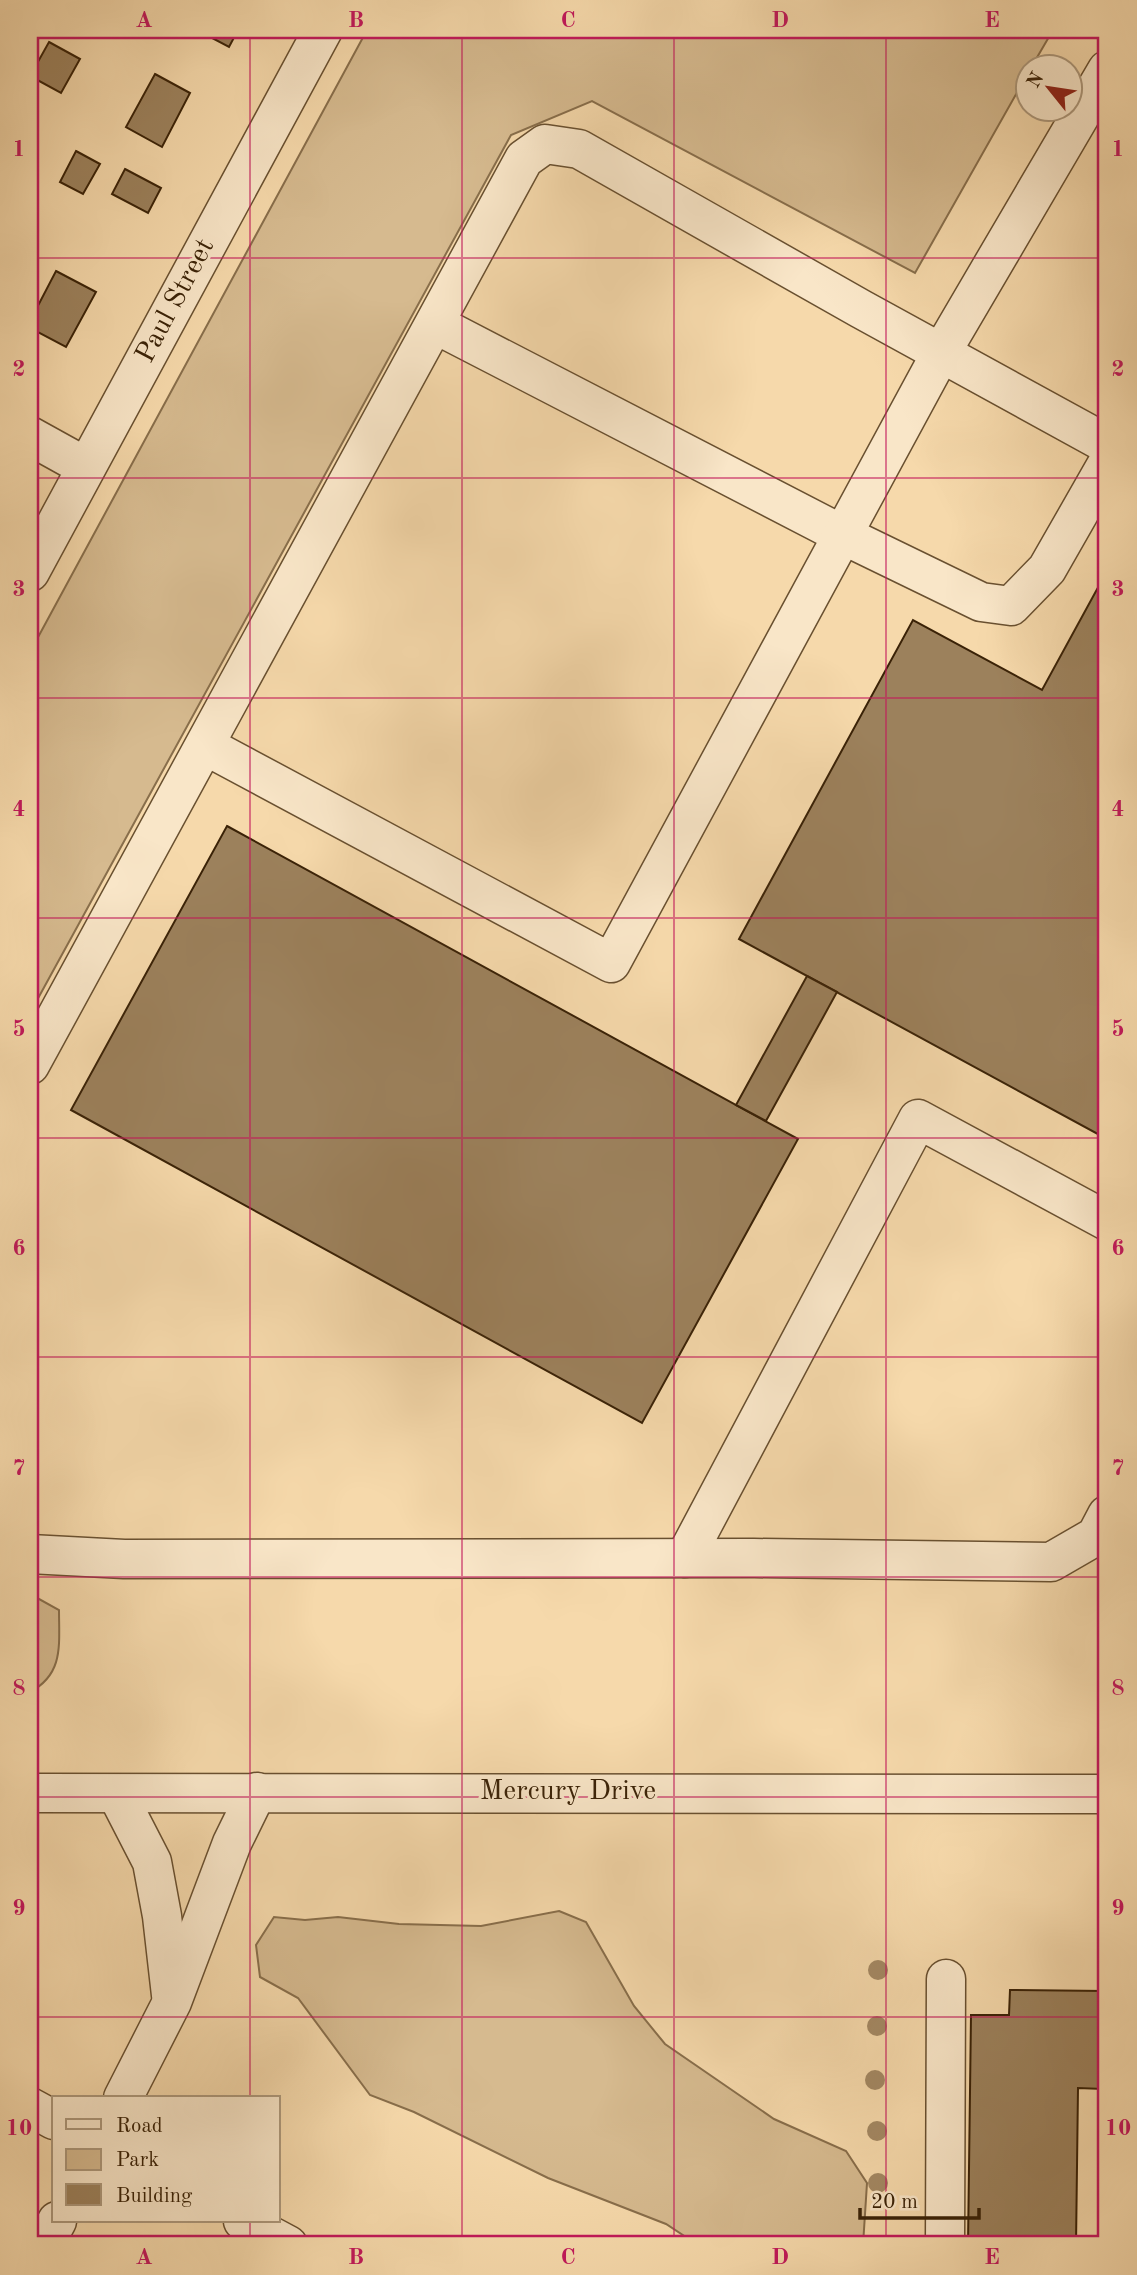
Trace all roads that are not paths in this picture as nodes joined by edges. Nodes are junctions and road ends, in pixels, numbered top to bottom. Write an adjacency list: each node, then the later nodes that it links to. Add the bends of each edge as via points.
1 (323, 30): 8 (street, Paul Street)
2 (1107, 70): 4 (street)
3 (435, 324): 4 (street, via 524,159 545,144 579,149); 9 (street); 11 (street)
4 (941, 353): 6 (street); 9 (street)
5 (30, 436): 8 (street)
6 (1107, 444)
7 (1107, 464): 9 (street, via 1047,569 1010,606 981,602)
8 (86, 467): 10 (street, Paul Street)
9 (843, 535): 11 (street, via 611,963)
10 (30, 572)
11 (206, 746): 12 (street)
12 (30, 1065)
13 (1107, 1220): 16 (street, via 918,1119)
14 (1107, 1515): 16 (street, via 1096,1536 1051,1562)
15 (30, 1554): 16 (street, via 124,1559)
16 (685, 1558)
17 (257, 1792): 19 (street, Mercury Drive); 20 (street, Mercury Drive); 22 (street, via 232,1843)
18 (30, 1793): 19 (street, Mercury Drive)
19 (117, 1794): 22 (street, via 152,1862)
20 (1107, 1794)
21 (946, 1979): 30 (street)
22 (172, 2002): 23 (street)
23 (124, 2096)
24 (30, 2107): 25 (street)
25 (52, 2119)
26 (56, 2222): 28 (street)
27 (245, 2222): 29 (street)
28 (44, 2245)
29 (288, 2245)
30 (945, 2245)

